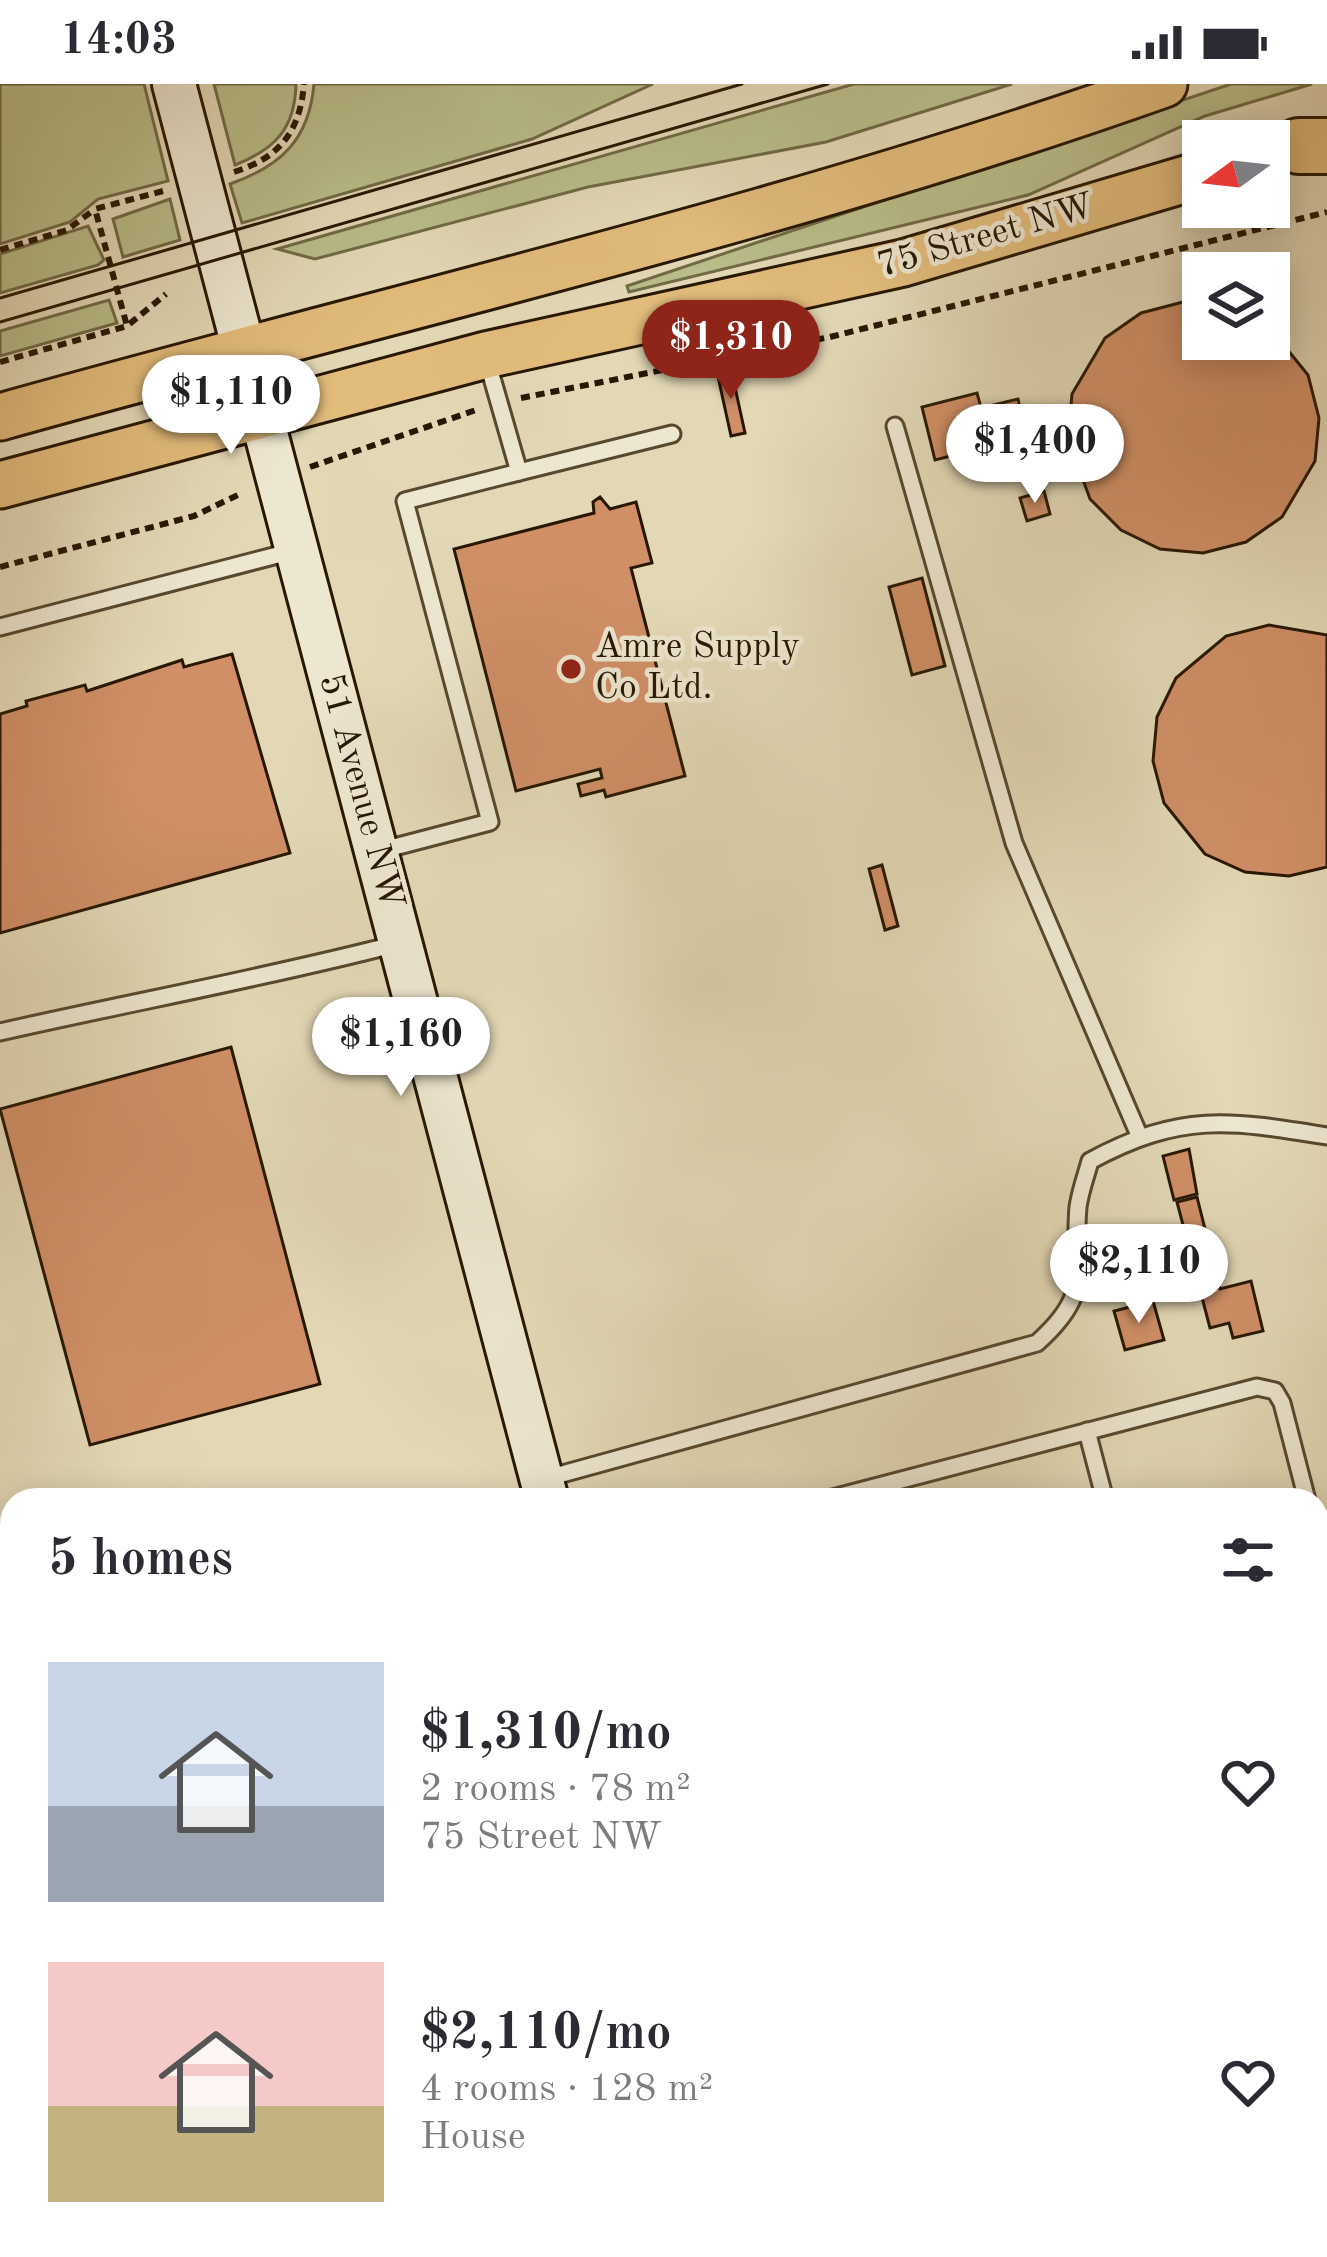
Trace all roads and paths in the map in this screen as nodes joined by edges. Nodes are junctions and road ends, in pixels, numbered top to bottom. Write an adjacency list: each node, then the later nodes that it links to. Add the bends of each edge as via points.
1 (173, 84): 12 (street, 51 Avenue NW)
2 (304, 84): 4 (path, via 290,138 262,163)
3 (1164, 84): 12 (main road, via 794,201)
4 (231, 172)
5 (1182, 180): 13 (main road, 75 Street NW, via 903,263)
6 (168, 190): 7 (path)
7 (95, 209): 9 (path, via 67,230); 11 (path)
8 (1327, 212): 15 (path, via 830,337)
9 (0, 250)
10 (166, 294): 11 (path)
11 (127, 326): 14 (path)
12 (244, 349): 17 (street, 51 Avenue NW); 18 (main road)
13 (485, 355): 17 (main road, 75 Street NW); 22 (lane)
14 (0, 362)
15 (524, 398)
16 (470, 412): 21 (path)
17 (260, 415): 23 (main road, 75 Street NW); 25 (street, 51 Avenue NW)
18 (0, 417)
19 (895, 426): 31 (lane, via 1014,843)
20 (672, 434): 22 (lane)
21 (327, 460)
22 (519, 472): 28 (lane, via 405,501 490,822)
23 (0, 485)
24 (218, 502): 26 (path, via 194,516)
25 (296, 550): 27 (lane); 28 (street, 51 Avenue NW)
26 (0, 567)
27 (0, 627)
28 (376, 852): 29 (street, 51 Avenue NW)
29 (399, 944): 30 (lane, via 230,988); 34 (street, 51 Avenue NW)
30 (0, 1032)
31 (1139, 1135): 32 (lane, via 1222,1119); 35 (lane, via 1090,1161 1078,1205 1080,1278 1065,1318 1037,1343)
32 (1327, 1136)
33 (1087, 1431): 36 (lane); 37 (lane); 38 (lane, via 1268,1387 1282,1403)
34 (543, 1488)
35 (551, 1488)
36 (871, 1488)
37 (1102, 1488)
38 (1304, 1488)

